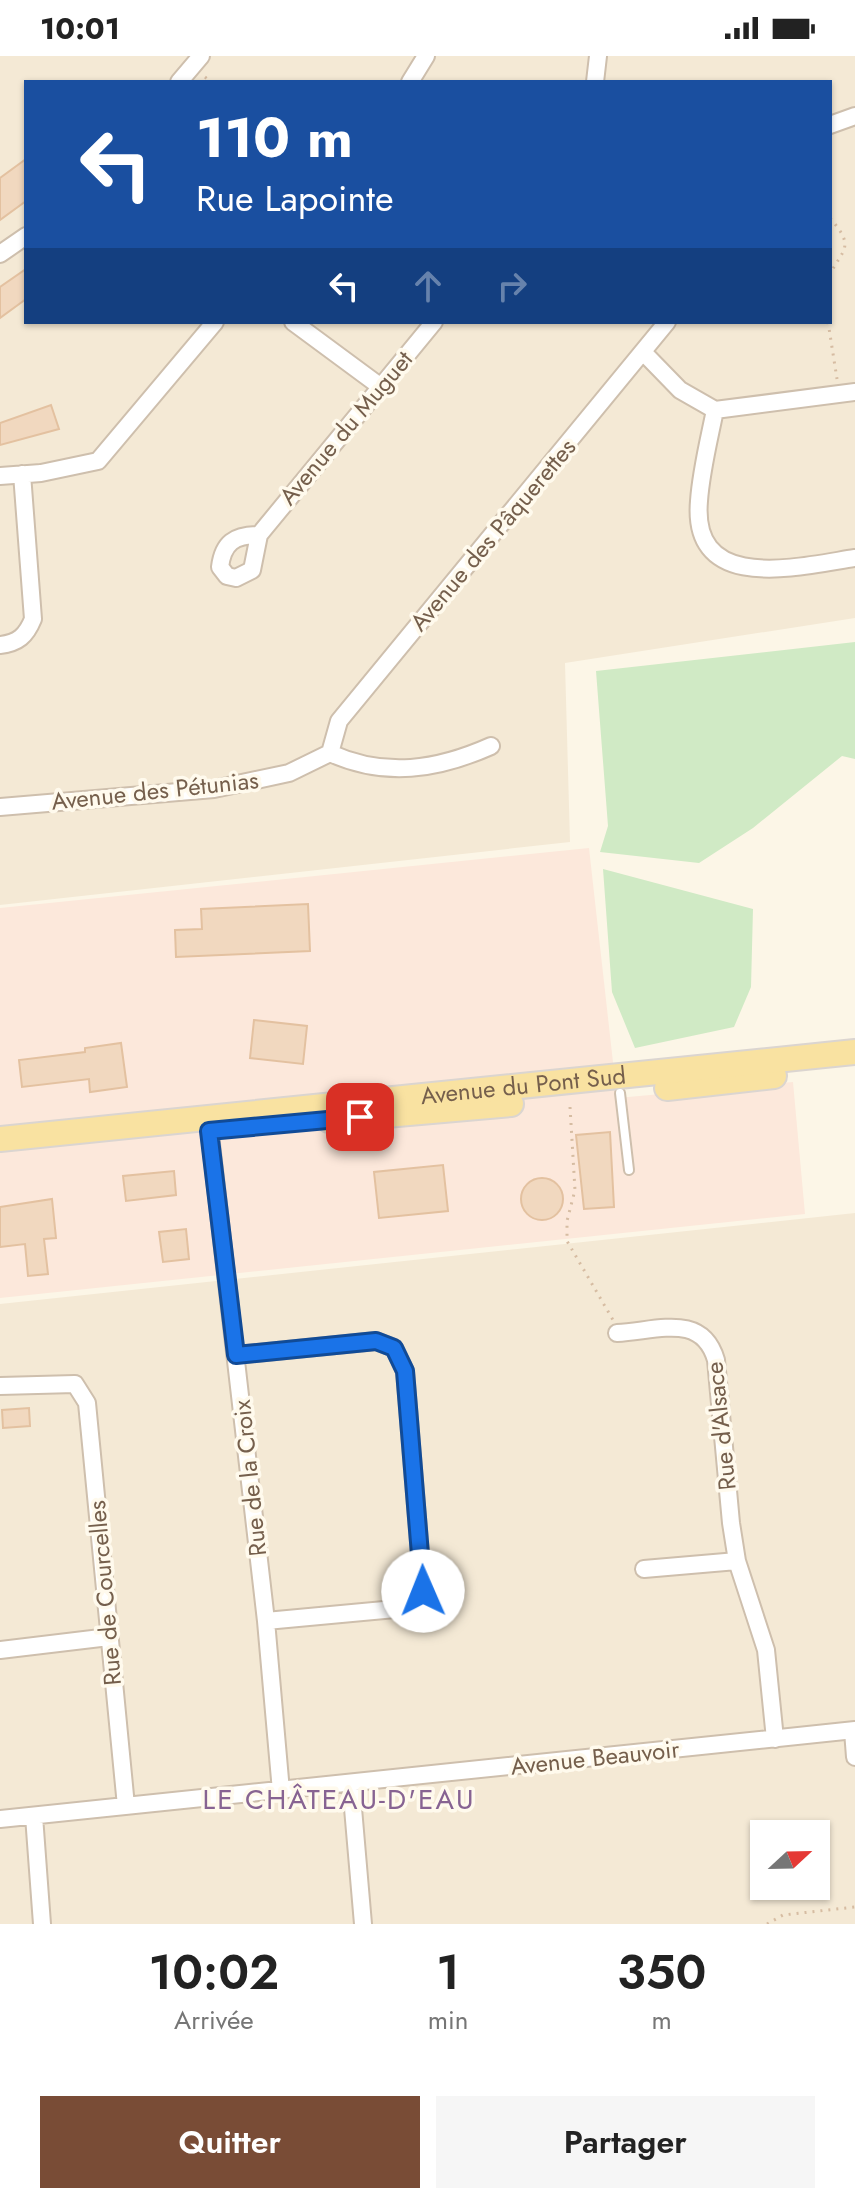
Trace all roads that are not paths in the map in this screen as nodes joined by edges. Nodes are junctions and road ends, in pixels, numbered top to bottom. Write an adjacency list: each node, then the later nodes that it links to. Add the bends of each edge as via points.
1 (201, 56): 4 (street)
2 (426, 56): 5 (street)
3 (598, 56): 6 (street)
4 (181, 80)
5 (411, 80)
6 (595, 80)
7 (855, 116): 8 (street)
8 (832, 124)
9 (24, 237): 10 (street)
10 (0, 254)
11 (213, 324): 19 (street, via 98,461)
12 (296, 324): 16 (street)
13 (432, 324): 16 (street, Avenue du Muguet)
14 (666, 324): 15 (street, Avenue des Pâquerettes)
15 (644, 353): 18 (street, via 680,390); 25 (street, Avenue des Pâquerettes, via 339,721)
16 (381, 387): 21 (street, Avenue du Muguet)
17 (847, 393): 18 (street)
18 (715, 410): 22 (street, via 698,503 701,534 712,556 732,566 798,567)
19 (22, 474): 20 (street); 23 (street, via 33,619 27,634)
20 (0, 476)
21 (259, 535)
22 (855, 558)
23 (0, 645)
24 (491, 746): 25 (street, via 411,770 376,769)
25 (330, 753): 26 (street, Avenue des Pétunias, via 289,773 214,789)
26 (0, 807)
27 (855, 1052): 30 (main road, Avenue du Pont Sud)
28 (855, 1067): 29 (main road, Avenue du Pont Sud)
29 (620, 1093): 30 (main road, Avenue du Pont Sud); 33 (lane)
30 (208, 1125): 31 (main road, Avenue du Pont Sud); 32 (main road, Avenue du Pont Sud); 35 (street, Rue de la Croix)
31 (0, 1139)
32 (0, 1152)
33 (629, 1170)
34 (619, 1333): 37 (street, Rue d'Alsace, via 688,1328 712,1344)
35 (236, 1355): 39 (street, Rue de la Croix); 39 (street, via 376,1341 394,1348 405,1371 423,1591 414,1603 395,1609)
36 (0, 1386): 40 (street, Rue de Courcelles, via 75,1384 87,1403)
37 (737, 1561): 38 (street); 43 (street, Rue d'Alsace, via 766,1650)
38 (644, 1569)
39 (266, 1621): 46 (street, Rue de la Croix)
40 (109, 1637): 41 (street); 47 (street, Rue de Courcelles)
41 (0, 1650)
42 (854, 1731): 43 (street, Avenue Beauvoir); 44 (street)
43 (775, 1739): 45 (street, Avenue Beauvoir)
44 (855, 1757)
45 (351, 1785): 46 (street, Avenue Beauvoir); 51 (street)
46 (281, 1791): 47 (street, Avenue Beauvoir)
47 (126, 1806): 48 (street, Avenue Beauvoir)
48 (34, 1816): 49 (street, Avenue Beauvoir); 50 (street)
49 (0, 1819)
50 (42, 1924)
51 (363, 1924)

